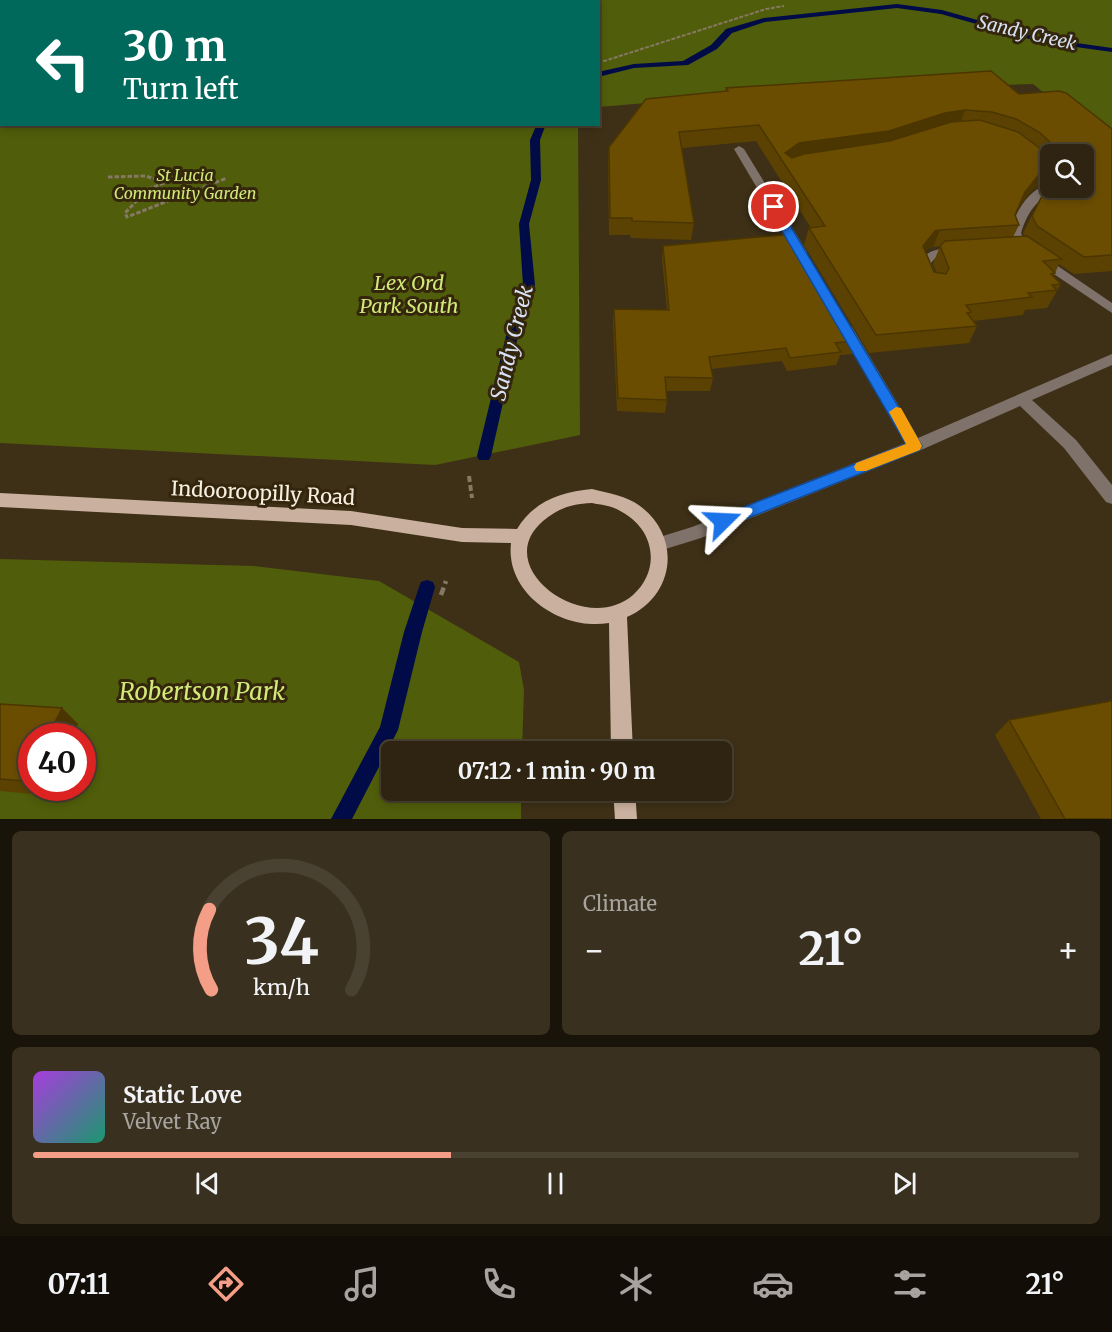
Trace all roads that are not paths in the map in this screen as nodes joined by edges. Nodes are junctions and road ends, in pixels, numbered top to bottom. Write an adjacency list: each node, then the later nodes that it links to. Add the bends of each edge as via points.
1 (739, 149): 4 (street)
2 (1040, 194): 6 (street, via 1020,217 1015,233 1017,247)
3 (967, 250): 5 (street, via 934,253 924,262)
4 (805, 260)
5 (934, 286)
6 (1112, 309)
7 (841, 320): 10 (street)
8 (1112, 359): 9 (street)
9 (1022, 399): 10 (street); 11 (street, via 1070,444)
10 (915, 446): 14 (street)
11 (1112, 497)
12 (0, 500): 13 (main road, Indooroopilly Road, via 351,518 462,535)
13 (522, 536): 14 (main road, via 533,519 549,506 570,498 592,496 634,510 650,525); 15 (main road, via 519,555 523,574 550,605 588,616)
14 (659, 544): 15 (main road, via 661,560 654,584 636,603)
15 (618, 613): 16 (main road)
16 (622, 741)
17 (625, 801): 18 (main road)
18 (626, 819)

